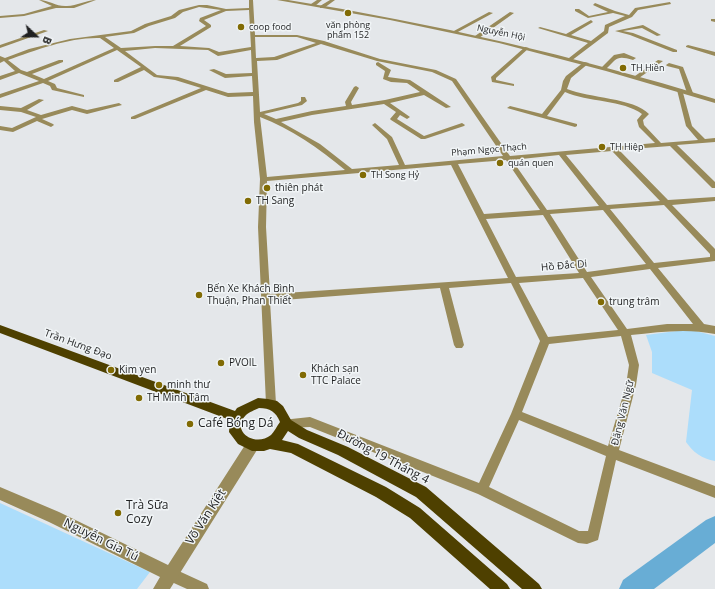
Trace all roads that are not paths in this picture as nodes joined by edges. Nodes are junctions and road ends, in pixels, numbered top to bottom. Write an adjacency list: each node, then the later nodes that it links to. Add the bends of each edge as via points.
1 (41, 0): 10 (street)
2 (94, 0): 10 (street, via 72,8)
3 (251, 0): 12 (street)
4 (280, 0): 9 (street, Nguyễn Hội)
5 (320, 0): 9 (street)
6 (333, 0): 11 (street)
7 (670, 3): 18 (street, via 637,9)
8 (595, 4): 16 (street)
9 (312, 5): 11 (street, Nguyễn Hội)
10 (58, 6): 19 (street)
11 (322, 7): 25 (street, Nguyễn Hội)
12 (251, 9): 13 (street); 27 (street)
13 (226, 10): 29 (street, via 199,6 132,32); 35 (street, via 202,19 201,21 210,26)
14 (577, 10): 16 (street, via 588,17)
15 (491, 12): 25 (street)
16 (613, 12): 18 (street)
17 (512, 13): 30 (street)
18 (629, 16): 22 (street, via 607,26)
19 (0, 17)
20 (591, 21): 28 (street)
21 (540, 28): 28 (street)
22 (607, 30): 23 (street); 32 (street)
23 (617, 31): 26 (street, via 644,26); 39 (street)
24 (46, 32): 34 (street)
25 (454, 32): 30 (street, Nguyễn Hội)
26 (659, 35)
27 (253, 36): 31 (street, Đặng Văn Ngữ, via 292,35); 36 (street)
28 (566, 36): 32 (street)
29 (102, 37): 38 (street); 43 (street, via 70,40)
30 (477, 37): 37 (street, Nguyễn Hội)
31 (322, 42): 45 (street, via 275,59); 100 (street, Đặng Văn Ngữ, via 371,58 434,71 452,78)
32 (592, 43): 44 (street)
33 (688, 46): 40 (street)
34 (0, 47)
35 (175, 48): 36 (street, via 204,48 218,54); 38 (street)
36 (253, 48): 45 (street)
37 (527, 48): 44 (street, Nguyễn Hội); 62 (street, via 493,78 494,81)
38 (118, 49): 52 (street); 60 (street)
39 (675, 51)
40 (715, 54)
41 (0, 56): 43 (street)
42 (632, 58): 53 (street, via 616,56)
43 (6, 59): 46 (street); 55 (street)
44 (571, 59): 49 (street, Nguyễn Hội)
45 (254, 60): 57 (street)
46 (0, 61)
47 (61, 61): 56 (street)
48 (660, 61): 58 (street)
49 (586, 63): 53 (street, Nguyễn Hội); 65 (street, via 570,74)
50 (378, 64): 67 (street, via 388,70 385,78 408,81)
51 (669, 65): 69 (street, via 681,68)
52 (144, 68): 61 (street); 63 (street, via 156,76 176,78)
53 (604, 68): 58 (street, Nguyễn Hội)
54 (212, 70): 57 (street, via 225,76)
55 (19, 71): 56 (street); 59 (street)
56 (28, 74): 60 (street)
57 (255, 74): 68 (street)
58 (637, 77): 66 (street, Nguyễn Hội)
59 (0, 78)
60 (44, 81): 70 (street); 71 (street, via 54,86 54,89)
61 (116, 81)
62 (512, 85)
63 (205, 88): 68 (street, via 228,95); 87 (street)
64 (356, 88): 77 (street, via 348,102)
65 (564, 90): 85 (street); 96 (street, via 644,111 646,114 640,120 641,126)
66 (680, 90): 69 (street, Nguyễn Hội); 95 (street, via 689,126)
67 (425, 93): 75 (street); 78 (street)
68 (256, 94): 83 (street)
69 (690, 94): 74 (street, Nguyễn Hội)
70 (0, 96)
71 (82, 96)
72 (303, 98): 83 (street, via 304,101 300,104)
73 (41, 100): 81 (street)
74 (714, 100)
75 (385, 102): 77 (street); 82 (street)
76 (119, 105): 86 (street, via 87,112 72,108)
77 (349, 107): 88 (street)
78 (448, 107)
79 (0, 108): 81 (street)
80 (510, 108): 85 (street)
81 (22, 110): 86 (street)
82 (399, 112): 84 (street); 91 (street, via 393,119 423,138)
83 (256, 114): 88 (street); 104 (street)
84 (407, 117)
85 (543, 117): 92 (street)
86 (39, 118): 89 (street); 93 (street, via 13,130)
87 (133, 118)
88 (277, 121): 103 (street, via 333,156)
89 (51, 125)
90 (375, 125): 102 (street, via 390,138)
91 (462, 125)
92 (575, 125)
93 (1, 129)
94 (715, 140): 95 (street, Phạm Ngọc Thạch)
95 (703, 141): 97 (street, Phạm Ngọc Thạch)
96 (660, 144): 97 (street, Phạm Ngọc Thạch); 98 (street, Phạm Ngọc Thạch)
97 (672, 144): 105 (street)
98 (614, 148): 99 (street, Phạm Ngọc Thạch); 107 (street, Hồ Đắc Di)
99 (561, 153): 100 (street, Phạm Ngọc Thạch); 108 (street)
100 (508, 158): 101 (street, Phạm Ngọc Thạch); 109 (street, Đặng Văn Ngữ)
101 (453, 162): 102 (street, Phạm Ngọc Thạch); 110 (street)
102 (403, 167): 103 (street, Phạm Ngọc Thạch)
103 (350, 171): 104 (street, Phạm Ngọc Thạch)
104 (264, 179): 115 (street, via 262,227)
105 (715, 186)
106 (715, 199): 107 (street)
107 (667, 202): 108 (street); 111 (street, Hồ Đắc Di, via 714,253 714,258)
108 (607, 208): 109 (street); 111 (street)
109 (545, 212): 110 (street); 112 (street, Đặng Văn Ngữ)
110 (481, 217): 113 (street)
111 (651, 266): 112 (street, Hồ Đắc Di); 116 (street)
112 (585, 275): 113 (street, Hồ Đắc Di); 119 (street, Đặng Văn Ngữ)
113 (513, 281): 114 (street, Hồ Đắc Di); 120 (street)
114 (444, 286): 115 (street, Hồ Đắc Di); 121 (street)
115 (266, 298): 122 (street)
116 (701, 327): 118 (street); 119 (street)
117 (0, 329): 124 (main road, Trần Hưng Đạo)
118 (715, 330)
119 (625, 333): 120 (street); 128 (street, Đặng Văn Ngữ, via 634,365)
120 (545, 341): 123 (street)
121 (459, 345)
122 (270, 404): 124 (main road, via 250,406 242,410); 125 (main road, via 278,407)
123 (516, 414): 128 (street); 129 (street)
124 (237, 417): 127 (main road, via 234,424 238,438)
125 (286, 423): 126 (main road, via 278,437); 129 (street, via 310,422); 136 (main road, Đường 19 Tháng 4, via 303,434 343,451 421,492)
126 (270, 443): 127 (main road); 135 (main road, via 293,448 381,492 415,513)
127 (252, 446): 132 (street, Võ Văn Kiệt)
128 (612, 454): 129 (street, Đặng Văn Ngữ, via 593,535 587,538 578,537); 130 (street)
129 (482, 490)
130 (715, 492)
131 (0, 493): 132 (street, Nguyễn Gia Tú)
132 (170, 574): 133 (street, Võ Văn Kiệt); 134 (street, Nguyễn Gia Tú)
133 (161, 589)
134 (202, 589)
135 (502, 589)
136 (534, 589)

